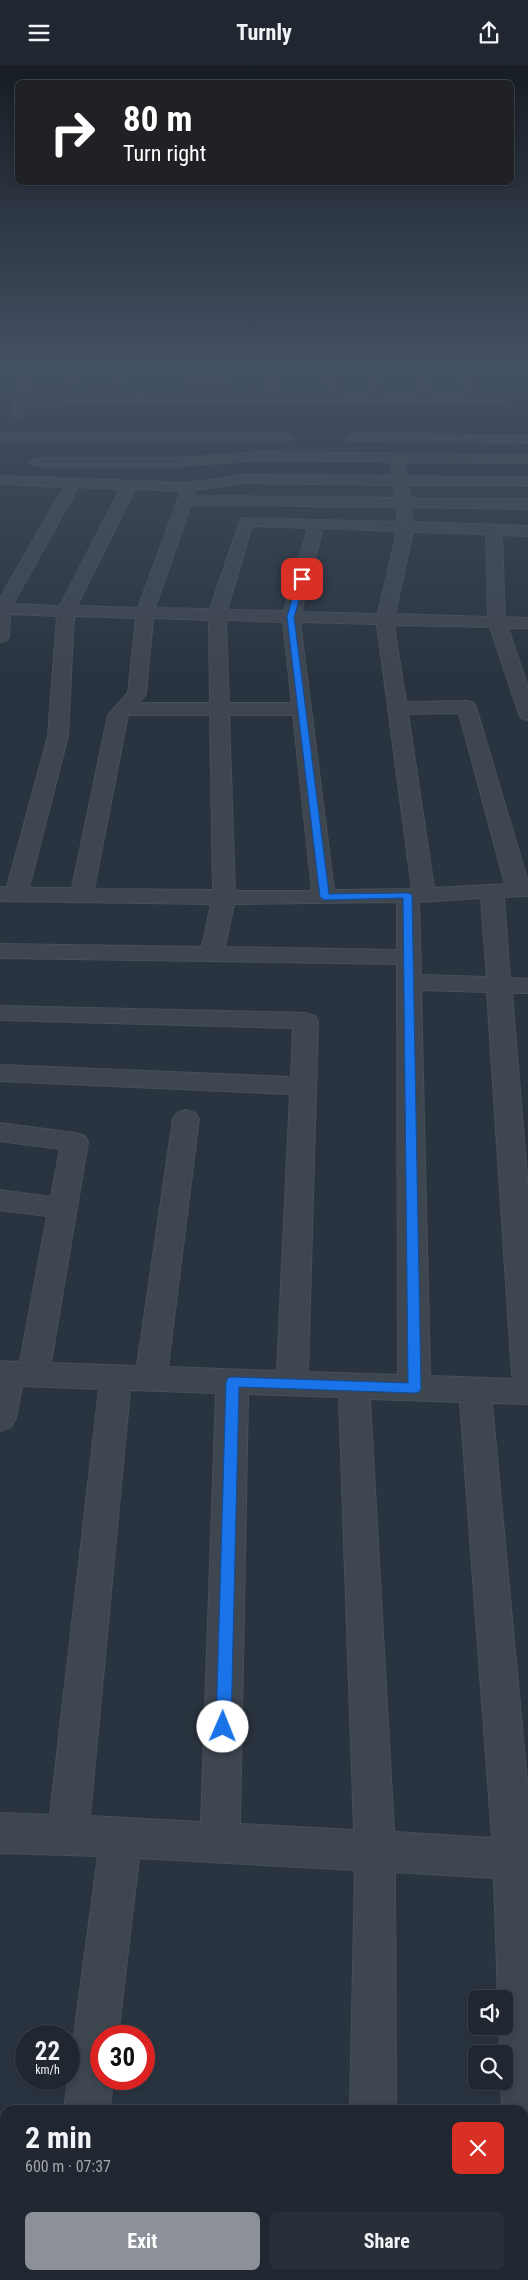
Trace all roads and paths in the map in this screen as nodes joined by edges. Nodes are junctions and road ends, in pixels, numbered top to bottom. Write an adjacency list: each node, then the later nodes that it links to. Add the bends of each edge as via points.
1 (399, 471): 2 (street)
2 (400, 481): 4 (street); 7 (street, via 241,479); 8 (street)
3 (74, 482): 5 (street); 6 (street); 14 (street)
4 (528, 482)
5 (5, 484)
6 (130, 484): 7 (street); 15 (street)
7 (188, 493): 8 (street); 16 (street)
8 (403, 504): 9 (street); 11 (street)
9 (528, 504)
10 (318, 524): 11 (street); 17 (street, via 246,521); 18 (street)
11 (406, 527): 12 (street); 19 (street)
12 (494, 531): 13 (street); 20 (street)
13 (528, 531)
14 (1, 609): 15 (street); 22 (street)
15 (66, 611): 16 (street); 29 (street, via 58,736)
16 (145, 613): 17 (street); 24 (street, via 137,694)
17 (217, 615): 18 (street); 26 (street)
18 (291, 617): 19 (street); 25 (street)
19 (385, 619): 20 (street); 23 (street)
20 (497, 622): 21 (street); 27 (street)
21 (528, 623)
22 (0, 637)
23 (398, 708): 28 (street, via 467,707); 31 (street)
24 (122, 709): 26 (street); 30 (street, via 117,715)
25 (302, 709): 26 (street); 33 (street)
26 (219, 710): 32 (street)
27 (528, 714)
28 (513, 889): 31 (street); 37 (street)
29 (8, 894): 30 (street)
30 (82, 895): 32 (street)
31 (416, 895): 33 (street); 36 (street)
32 (224, 897): 33 (street); 35 (street)
33 (324, 897)
34 (0, 951): 35 (street)
35 (212, 954): 36 (street)
36 (409, 969): 37 (street); 53 (street)
37 (499, 985): 38 (street); 47 (street)
38 (528, 986)
39 (0, 1013): 41 (street, via 306,1021)
40 (0, 1073): 41 (street)
41 (303, 1086): 51 (street)
42 (186, 1119): 49 (street)
43 (0, 1132): 45 (street, via 75,1142)
44 (0, 1200): 45 (street)
45 (64, 1208): 46 (street)
46 (14, 1374): 48 (street); 56 (street)
47 (528, 1375)
48 (116, 1377): 49 (street); 58 (street)
49 (151, 1379): 50 (street)
50 (232, 1382): 51 (street); 60 (street)
51 (292, 1384): 52 (street)
52 (354, 1386): 53 (street); 61 (street)
53 (414, 1388): 54 (street)
54 (475, 1390): 55 (street); 62 (street)
55 (528, 1392)
56 (0, 1418)
57 (0, 1833): 58 (street)
58 (68, 1835): 59 (street)
59 (121, 1837): 60 (street); 63 (street)
60 (220, 1843): 61 (street)
61 (375, 1851): 62 (street); 64 (street)
62 (521, 1860): 65 (street)
63 (88, 2105)
64 (373, 2105)
65 (526, 2105)

